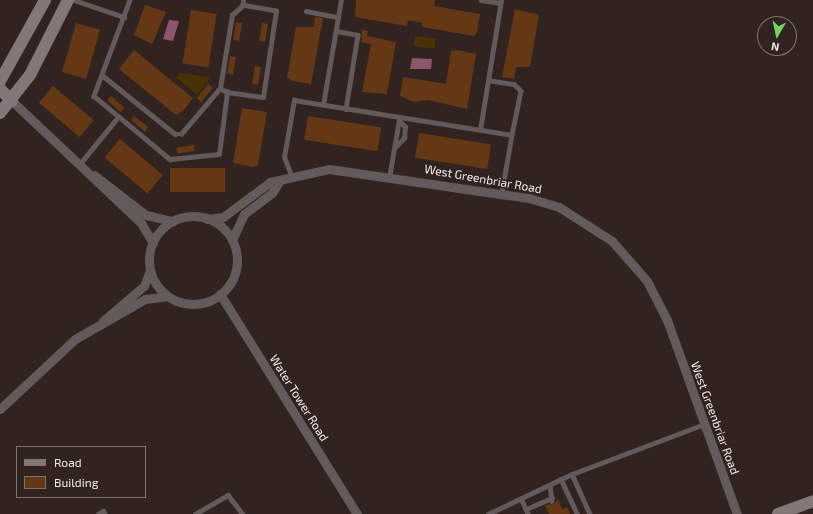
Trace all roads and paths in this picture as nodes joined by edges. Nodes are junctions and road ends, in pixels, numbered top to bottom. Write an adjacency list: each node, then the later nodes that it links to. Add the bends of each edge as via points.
1 (45, 0): 16 (street)
2 (68, 0): 20 (street, via 49,42)
3 (74, 0): 11 (lane)
4 (130, 0): 11 (lane)
5 (243, 0): 9 (lane)
6 (341, 0): 12 (lane)
7 (481, 0): 8 (lane)
8 (500, 2): 15 (lane)
9 (243, 6): 17 (lane, via 232,15); 19 (lane, via 276,11 263,97)
10 (306, 11): 12 (lane)
11 (124, 17): 14 (lane)
12 (338, 17): 13 (lane)
13 (336, 31): 21 (lane); 22 (lane, via 358,35)
14 (102, 75): 17 (lane, via 175,134 181,134); 24 (lane, via 94,96)
15 (488, 80): 26 (lane); 27 (lane, via 514,84 521,91)
16 (0, 81)
17 (220, 88): 19 (lane)
18 (0, 89): 20 (street)
19 (228, 92): 24 (lane, via 219,154 170,159)
20 (12, 101): 23 (street); 28 (street)
21 (323, 105): 22 (lane); 30 (lane, via 294,100 284,157)
22 (346, 109): 25 (lane)
23 (0, 113)
24 (118, 117): 28 (lane)
25 (399, 119): 26 (lane); 29 (lane)
26 (480, 130): 27 (lane)
27 (512, 135): 32 (lane)
28 (79, 165): 34 (street, via 146,215); 36 (street, via 141,223)
29 (390, 175): 30 (street, West Greenbriar Road, via 329,169); 32 (street, West Greenbriar Road)
30 (292, 178): 31 (street, West Greenbriar Road)
31 (279, 182): 33 (street, West Greenbriar Road, via 265,184 223,216); 35 (street, via 272,193 244,214)
32 (502, 194): 42 (street, West Greenbriar Road, via 559,207 612,241 647,281 667,320)
33 (207, 219): 34 (street, via 188,217); 35 (street, via 223,228)
34 (173, 221): 36 (street)
35 (232, 240): 38 (street, via 236,268 232,281)
36 (153, 243): 37 (street)
37 (150, 270): 39 (street, via 155,283); 40 (street, via 144,286)
38 (220, 294): 39 (street, via 197,304); 54 (street, Water Tower Road)
39 (168, 296): 40 (street, via 145,299)
40 (99, 325): 41 (street, via 75,339)
41 (0, 409)
42 (704, 424): 43 (lane); 58 (street, West Greenbriar Road)
43 (572, 474): 44 (lane); 57 (lane)
44 (561, 479): 45 (lane); 56 (lane)
45 (550, 485): 46 (lane); 49 (lane, via 552,500)
46 (521, 498): 48 (lane); 49 (lane)
47 (813, 501): 59 (street)
48 (496, 512): 55 (lane)
49 (527, 512)
50 (98, 514): 51 (lane, via 103,511)
51 (105, 514)
52 (195, 514): 53 (lane, via 228,495)
53 (243, 514)
54 (357, 514)
55 (488, 514)
56 (576, 514)
57 (590, 514)
58 (737, 514)
59 (778, 514)

